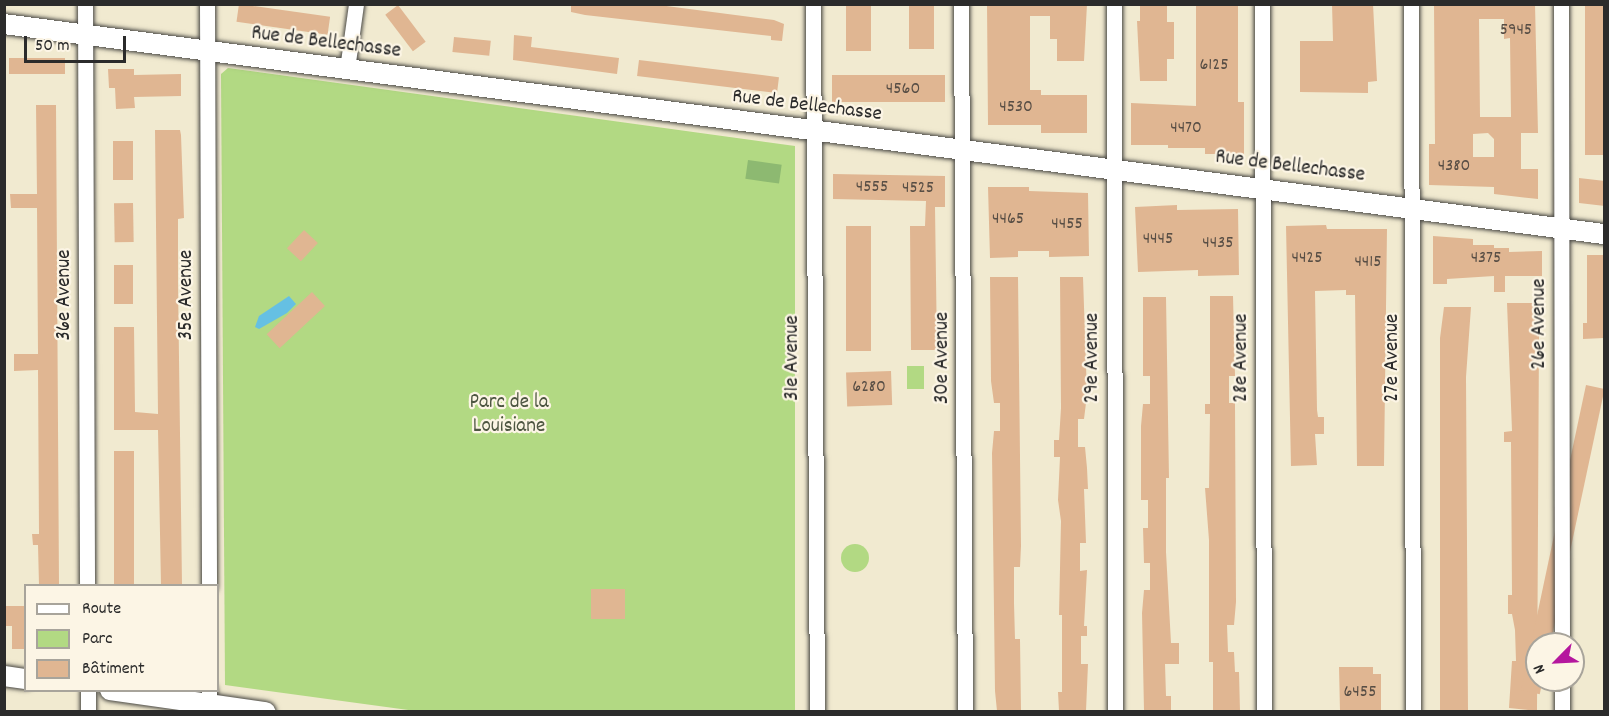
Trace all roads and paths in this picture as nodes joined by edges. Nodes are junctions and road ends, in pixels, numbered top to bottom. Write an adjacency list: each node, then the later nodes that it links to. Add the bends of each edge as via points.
1 (85, 4): 11 (street, 36e Avenue)
2 (207, 4): 12 (street, 35e Avenue)
3 (356, 4): 13 (street)
4 (813, 4): 14 (street, 31e Avenue)
5 (961, 4): 15 (street, 30e Avenue)
6 (1114, 4): 16 (street, 29e Avenue)
7 (1262, 4): 17 (street, 28e Avenue)
8 (1411, 4): 18 (street, 27e Avenue)
9 (1561, 4): 19 (street, 26e Avenue)
10 (4, 24): 11 (street, Rue de Bellechasse)
11 (85, 35): 12 (street, Rue de Bellechasse); 21 (street, 36e Avenue)
12 (207, 51): 13 (street, Rue de Bellechasse); 22 (street, 35e Avenue)
13 (347, 69): 14 (street, Rue de Bellechasse)
14 (813, 132): 15 (street, Rue de Bellechasse); 32 (street, 31e Avenue)
15 (963, 147): 16 (street, Rue de Bellechasse); 33 (street, 30e Avenue)
16 (1114, 167): 17 (street, Rue de Bellechasse); 34 (street, 29e Avenue)
17 (1263, 189): 18 (street, Rue de Bellechasse); 35 (street, 28e Avenue)
18 (1412, 207): 19 (street, Rue de Bellechasse); 36 (street, 27e Avenue)
19 (1560, 227): 20 (street, Rue de Bellechasse); 23 (street, 26e Avenue)
20 (1605, 234)
21 (87, 584)
22 (208, 584)
23 (1562, 632)
24 (4, 676): 25 (street)
25 (24, 679)
26 (87, 692): 30 (street)
27 (126, 692): 29 (street)
28 (1562, 692): 37 (street)
29 (209, 702): 31 (street)
30 (88, 711)
31 (265, 711)
32 (817, 711)
33 (965, 711)
34 (1115, 711)
35 (1264, 711)
36 (1413, 711)
37 (1562, 711)

